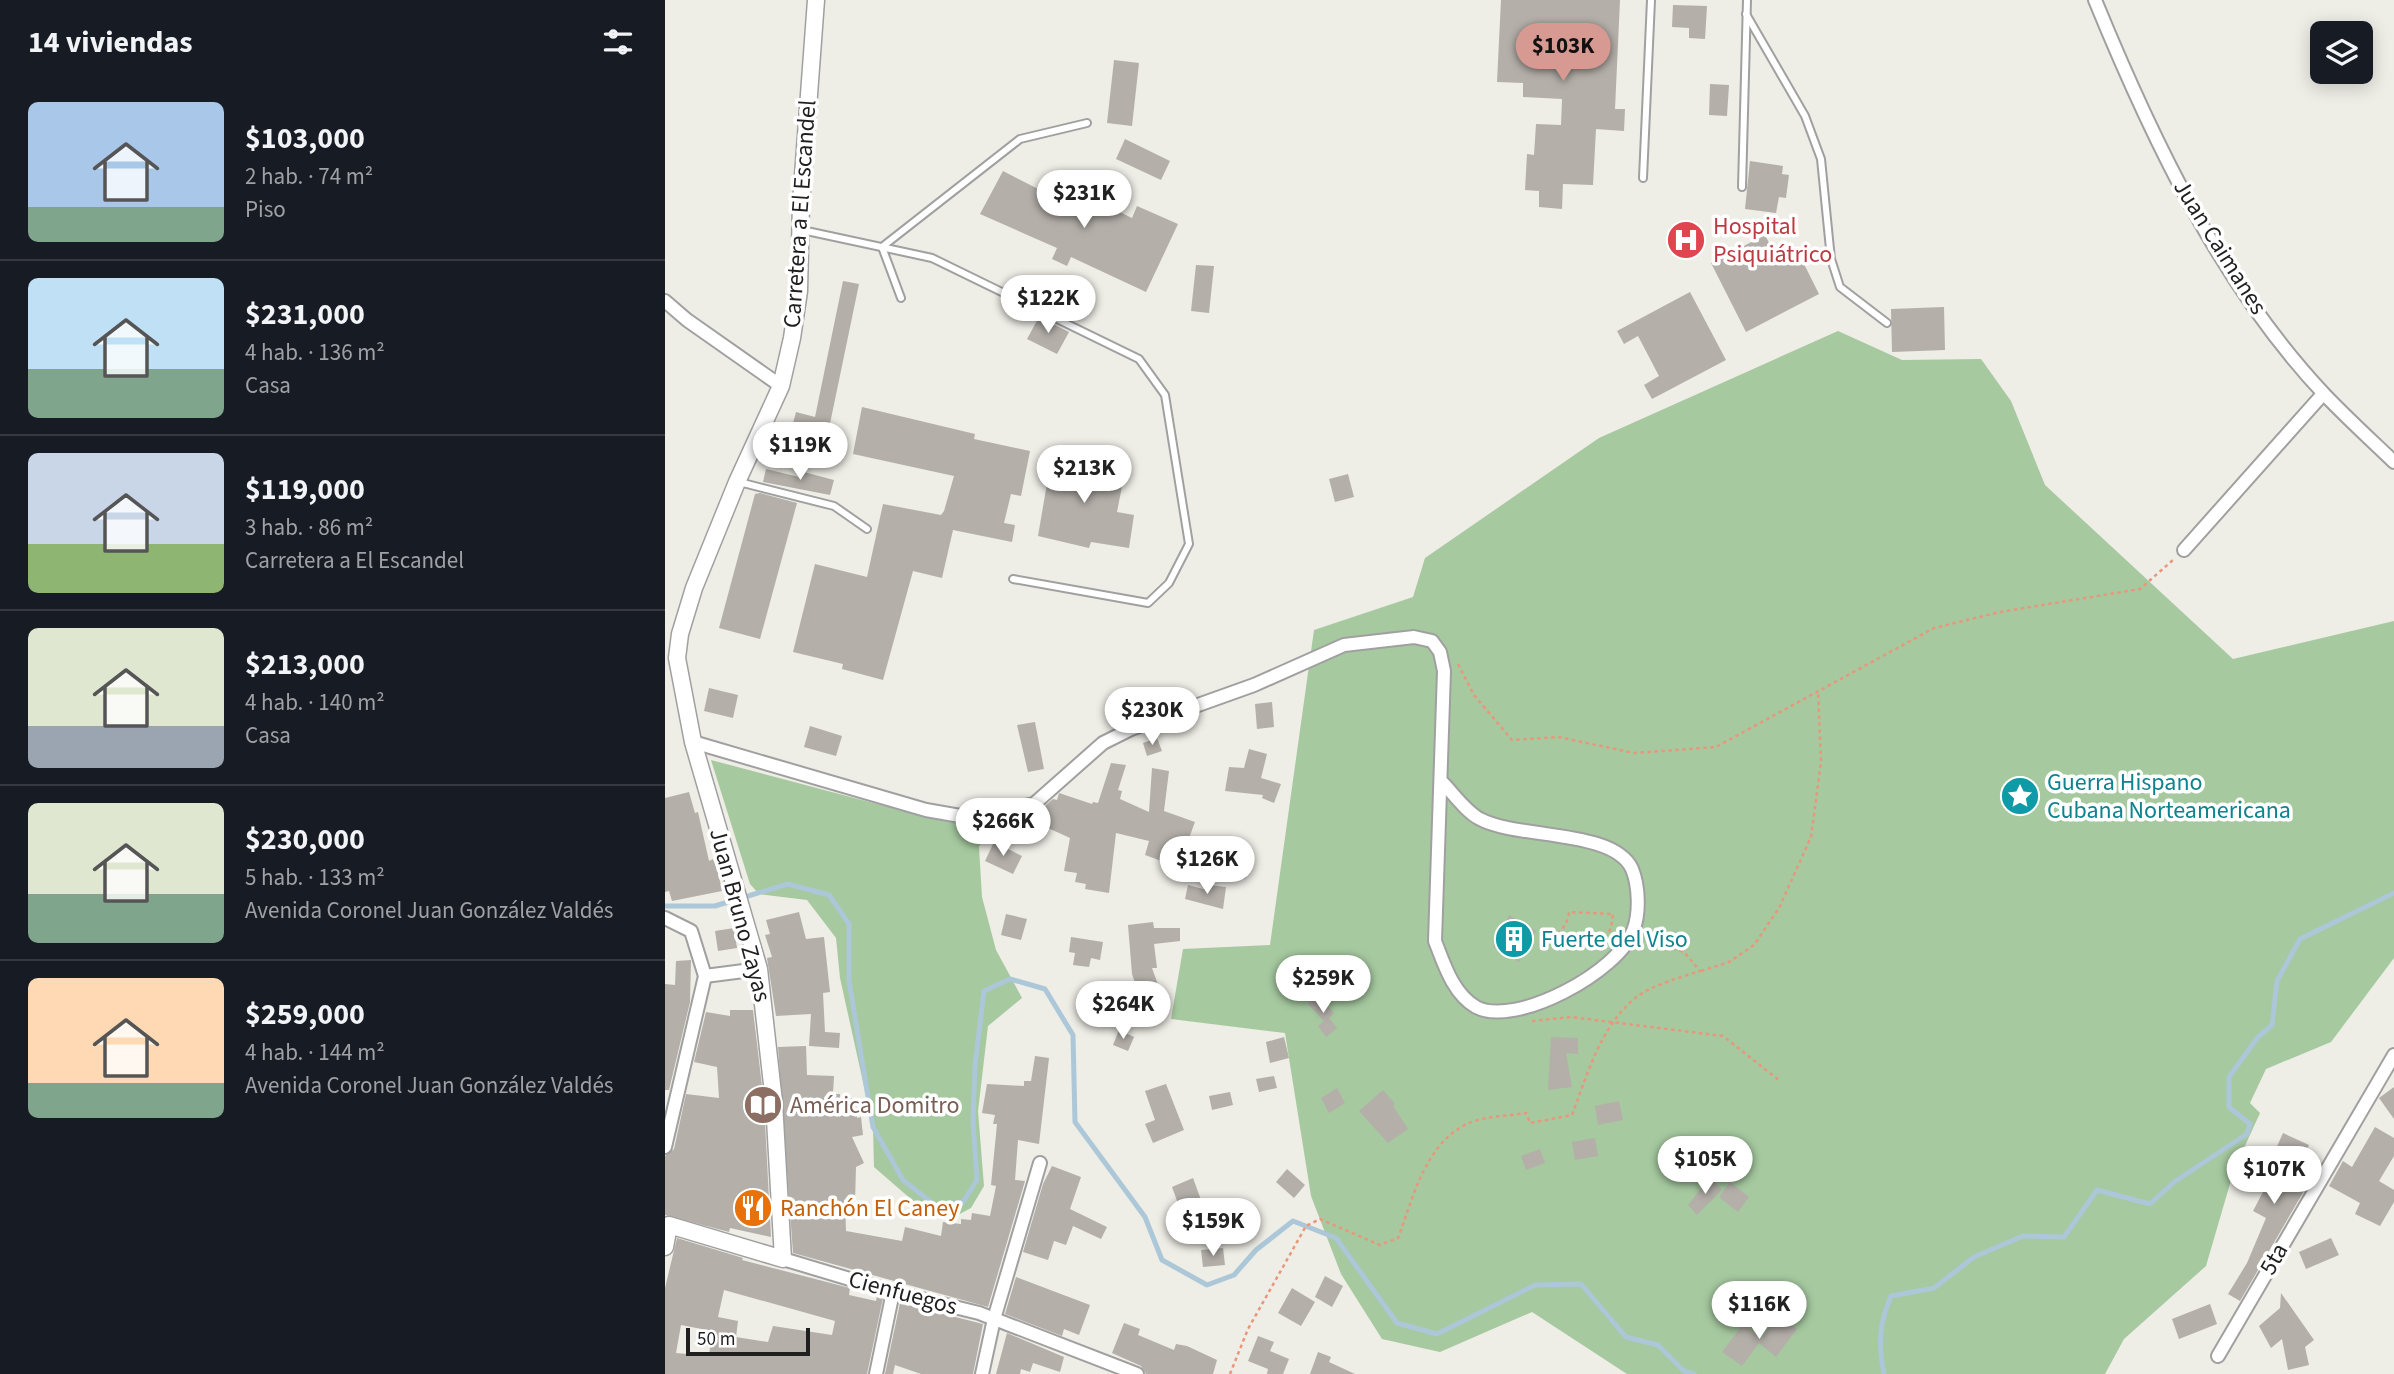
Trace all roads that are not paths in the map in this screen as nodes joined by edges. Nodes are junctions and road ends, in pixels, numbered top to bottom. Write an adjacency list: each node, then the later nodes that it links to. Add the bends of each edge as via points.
1 (816, 0): 9 (street, Carretera a El Escandel)
2 (1651, 0): 7 (lane)
3 (1747, 0): 5 (lane)
4 (2095, 0): 15 (street, Juan Caimanes, via 2180,186 2246,295)
5 (1746, 14): 8 (lane); 13 (lane, via 1805,116 1821,159 1831,259 1840,287)
6 (1087, 123): 10 (lane, via 1020,139)
7 (1643, 178)
8 (1742, 187)
9 (800, 229): 10 (lane); 14 (street, Carretera a El Escandel, via 799,290)
10 (882, 247): 11 (lane); 20 (lane, via 932,258 1139,359 1165,395 1189,544 1169,583 1149,603)
11 (901, 298)
12 (665, 301): 14 (street)
13 (1887, 323)
14 (781, 386): 17 (street, Carretera a El Escandel)
15 (2323, 394): 16 (street, Juan Caimanes); 19 (street)
16 (2394, 462)
17 (737, 482): 18 (lane, via 834,506); 21 (street, Carretera a El Escandel, via 680,634 677,658)
18 (867, 528)
19 (2184, 550)
20 (1013, 579)
21 (694, 742): 22 (street, via 926,810 966,817 1034,804 1103,743 1131,729 1254,685 1344,645 1414,637 1432,641 1444,671); 24 (street, Juan Bruno Zayas)
22 (1442, 782): 22 (street, via 1435,941 1461,994 1476,1007 1495,1012 1519,1010 1564,992 1623,949 1633,933 1637,894 1632,869 1621,853 1607,846 1479,819)
23 (665, 918): 25 (street, via 691,932)
24 (759, 969): 25 (street); 31 (street, Juan Bruno Zayas, via 774,1102)
25 (705, 976): 27 (street)
26 (2394, 1055): 34 (street, 5ta)
27 (665, 1147)
28 (1040, 1163): 33 (street)
29 (667, 1225): 30 (street); 31 (street, Cienfuegos)
30 (665, 1247)
31 (783, 1259): 32 (street, Cienfuegos)
32 (893, 1292): 33 (street, Cienfuegos); 35 (street)
33 (994, 1319): 36 (street); 37 (street, Cienfuegos)
34 (2218, 1356)
35 (876, 1374)
36 (982, 1374)
37 (1137, 1374)

